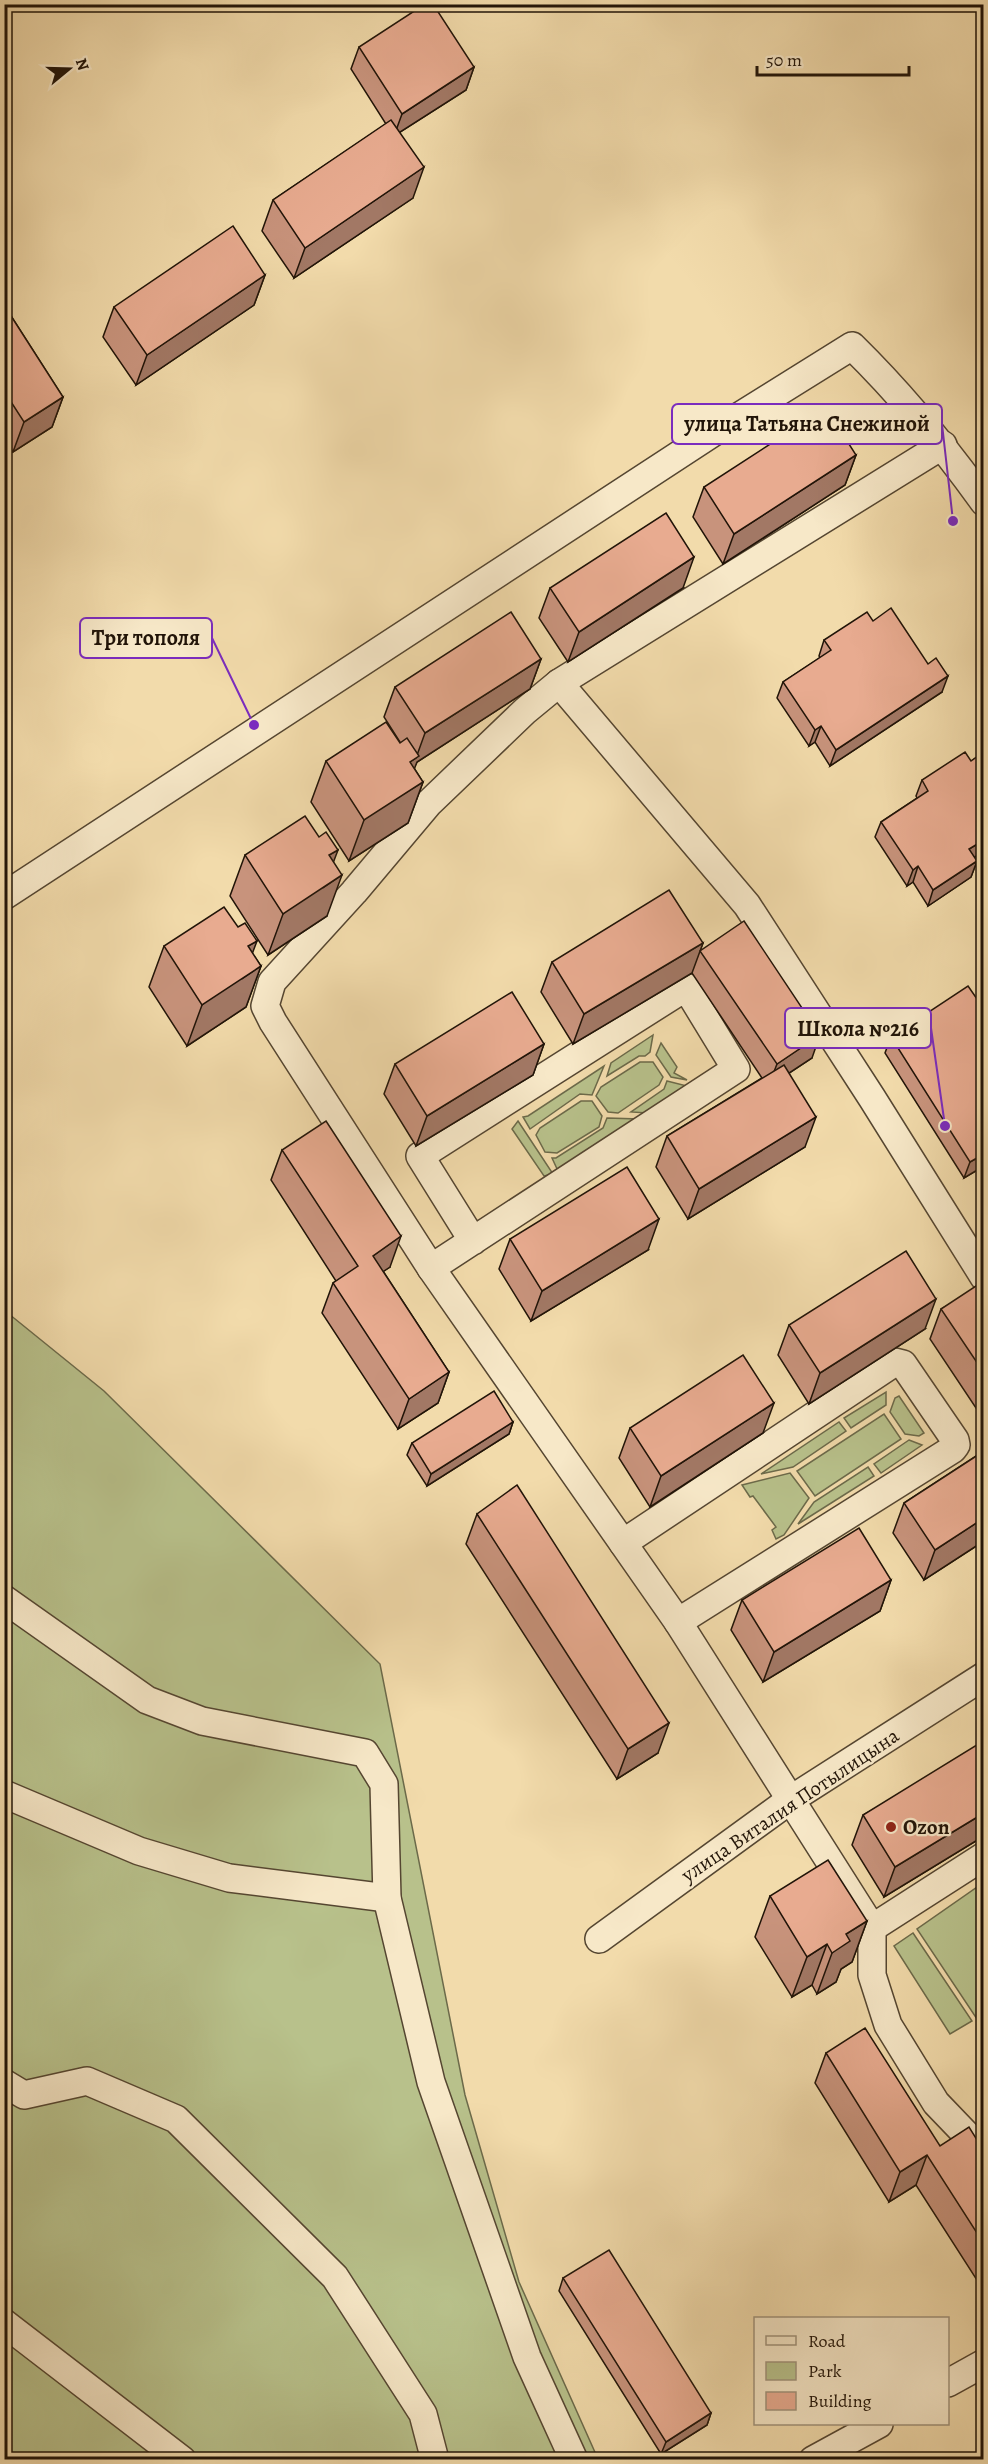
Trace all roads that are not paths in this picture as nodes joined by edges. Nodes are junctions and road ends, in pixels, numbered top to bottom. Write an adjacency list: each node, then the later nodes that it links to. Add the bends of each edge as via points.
1 (943, 445): 2 (street); 3 (street); 4 (street, via 852,346)
2 (984, 502)
3 (559, 683): 6 (street, via 428,804 272,982 265,1006); 7 (street, via 747,905)
4 (4, 896)
5 (473, 1241): 5 (street, via 420,1156 686,987 736,1069); 6 (street)
6 (431, 1268): 8 (street)
7 (984, 1277)
8 (623, 1543): 10 (street); 10 (street, via 892,1363 903,1364 936,1411 956,1442 952,1449)
9 (4, 1599): 15 (street, via 147,1700 202,1721 365,1753 384,1784)
10 (678, 1622): 13 (street)
11 (984, 1676): 13 (street, улица Виталия Потылицына)
12 (4, 1794): 15 (street, via 139,1851 229,1878)
13 (790, 1800): 16 (street); 17 (street, улица Виталия Потылицына)
14 (984, 1856): 16 (street)
15 (387, 1898): 26 (street, via 431,2082 527,2357)
16 (872, 1928): 19 (street, via 872,1975 888,2025 936,2103)
17 (599, 1938)
18 (4, 2083): 25 (street, via 24,2095 87,2081 176,2119 335,2277 423,2414)
19 (984, 2153)
20 (4, 2323): 24 (street)
21 (984, 2362): 22 (street)
22 (949, 2383)
23 (877, 2425): 27 (street)
24 (182, 2460)
25 (435, 2460)
26 (574, 2460)
27 (813, 2460)

